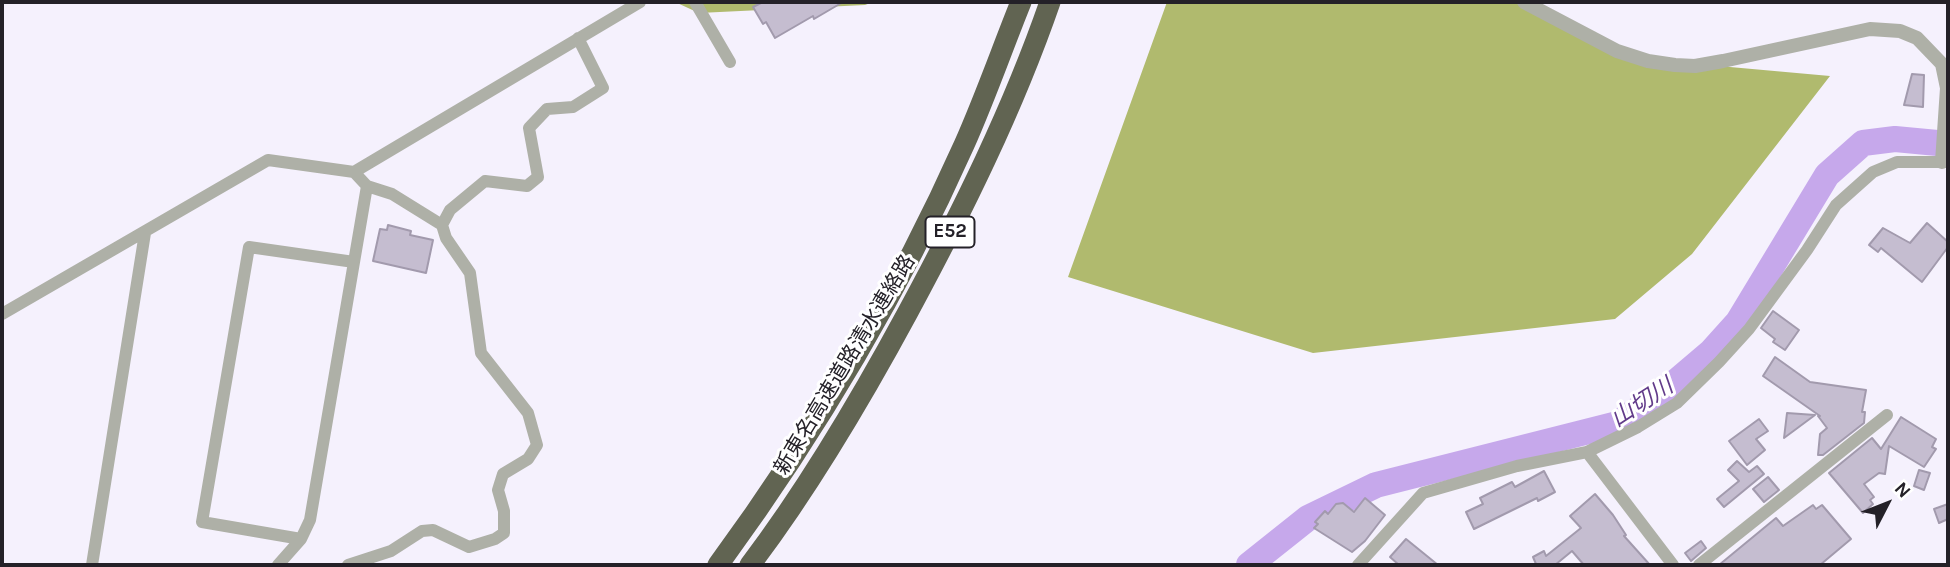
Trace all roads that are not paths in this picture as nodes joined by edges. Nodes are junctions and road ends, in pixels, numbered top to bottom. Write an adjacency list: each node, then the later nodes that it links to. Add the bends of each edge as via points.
1 (640, 2): 6 (street)
2 (695, 2): 7 (street)
3 (1021, 2): 22 (highway, 新東名高速道路清水連絡路 / E52, via 965,144 907,265 807,436)
4 (1050, 2): 23 (highway, 新東名高速道路清水連絡路 / E52, via 959,215 880,363)
5 (1524, 2): 8 (street, via 1617,51 1675,65 1723,61 1870,29 1900,31 1917,38 1942,64)
6 (578, 38): 10 (street); 12 (street, via 603,88 573,107 547,109 529,128 538,177 527,186 485,181 450,210)
7 (730, 62)
8 (1947, 125): 9 (street)
9 (1945, 162): 17 (street, via 1896,162 1873,172 1836,205 1758,317 1719,362 1676,403)
10 (354, 172): 11 (street); 13 (street, via 268,160)
11 (367, 187): 12 (street, via 392,194); 14 (street)
12 (442, 225): 21 (street, via 470,273 481,354 528,413 537,445 528,458 503,474 498,490 505,533 469,547 433,530 422,531 391,551)
13 (145, 233): 15 (street); 19 (street)
14 (354, 262): 18 (street, via 310,520); 18 (street, via 249,247 202,522)
15 (2, 314)
16 (1887, 415): 26 (street)
17 (1587, 453): 24 (street, via 1517,466 1423,494); 25 (street)
18 (301, 540): 20 (street)
19 (92, 565)
20 (278, 565)
21 (348, 565)
22 (719, 565)
23 (750, 565)
24 (1358, 565)
25 (1673, 565)
26 (1699, 565)

